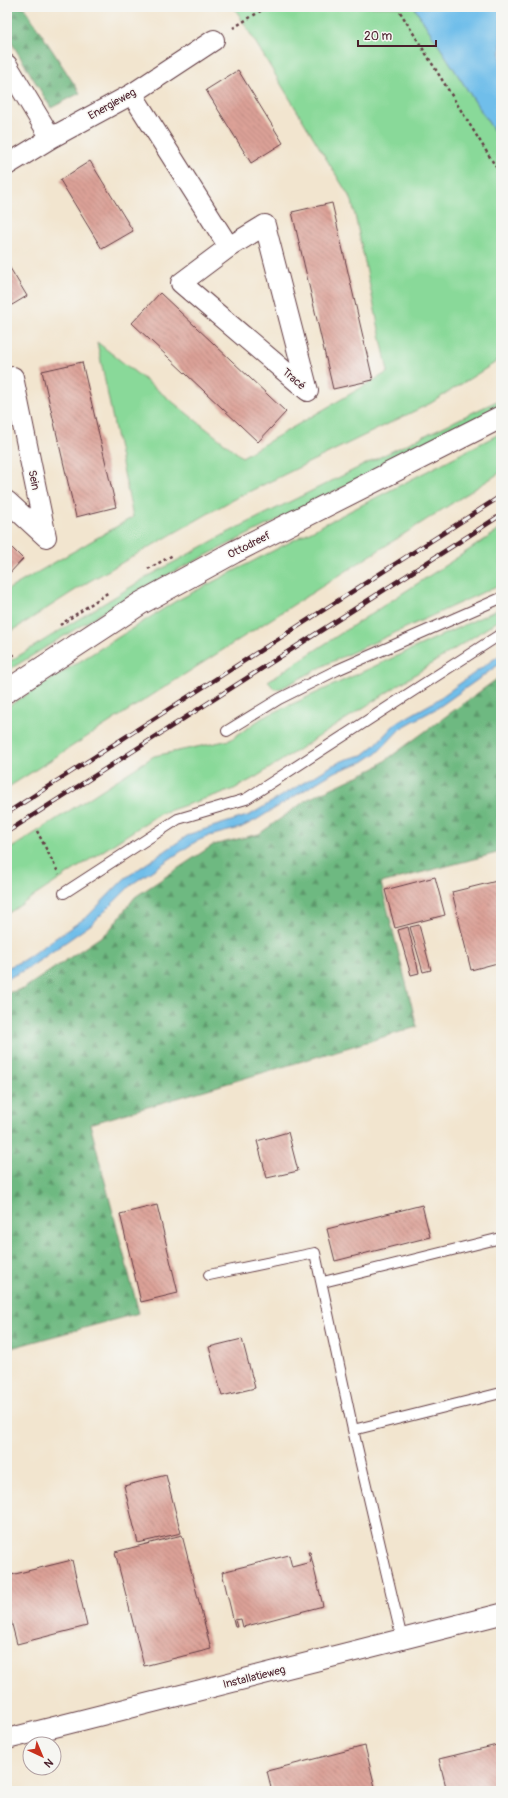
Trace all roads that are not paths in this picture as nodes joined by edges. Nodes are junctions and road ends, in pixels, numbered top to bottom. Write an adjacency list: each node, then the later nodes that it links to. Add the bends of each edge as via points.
1 (214, 40): 3 (street, Energieweg)
2 (7, 65): 4 (street)
3 (132, 94): 4 (street, Energieweg); 6 (street)
4 (51, 138): 5 (street, Energieweg)
5 (7, 165)
6 (230, 247): 6 (street, Tracé, via 265,225 308,391 182,283)
7 (7, 380): 9 (street, Sein, via 13,377 46,537)
8 (501, 417): 12 (street, Ottodreef, via 234,552 141,604)
9 (7, 501)
10 (501, 598): 13 (lane, via 337,670 279,699)
11 (501, 634): 14 (lane, via 246,799 178,819)
12 (7, 691)
13 (227, 732)
14 (64, 893)
15 (501, 1238): 17 (lane)
16 (209, 1275): 17 (lane, via 315,1253)
17 (323, 1282): 19 (lane)
18 (501, 1393): 19 (lane)
19 (353, 1430): 21 (lane)
20 (501, 1614): 21 (street, Installatieweg)
21 (402, 1639): 22 (street, Installatieweg)
22 (7, 1739)

